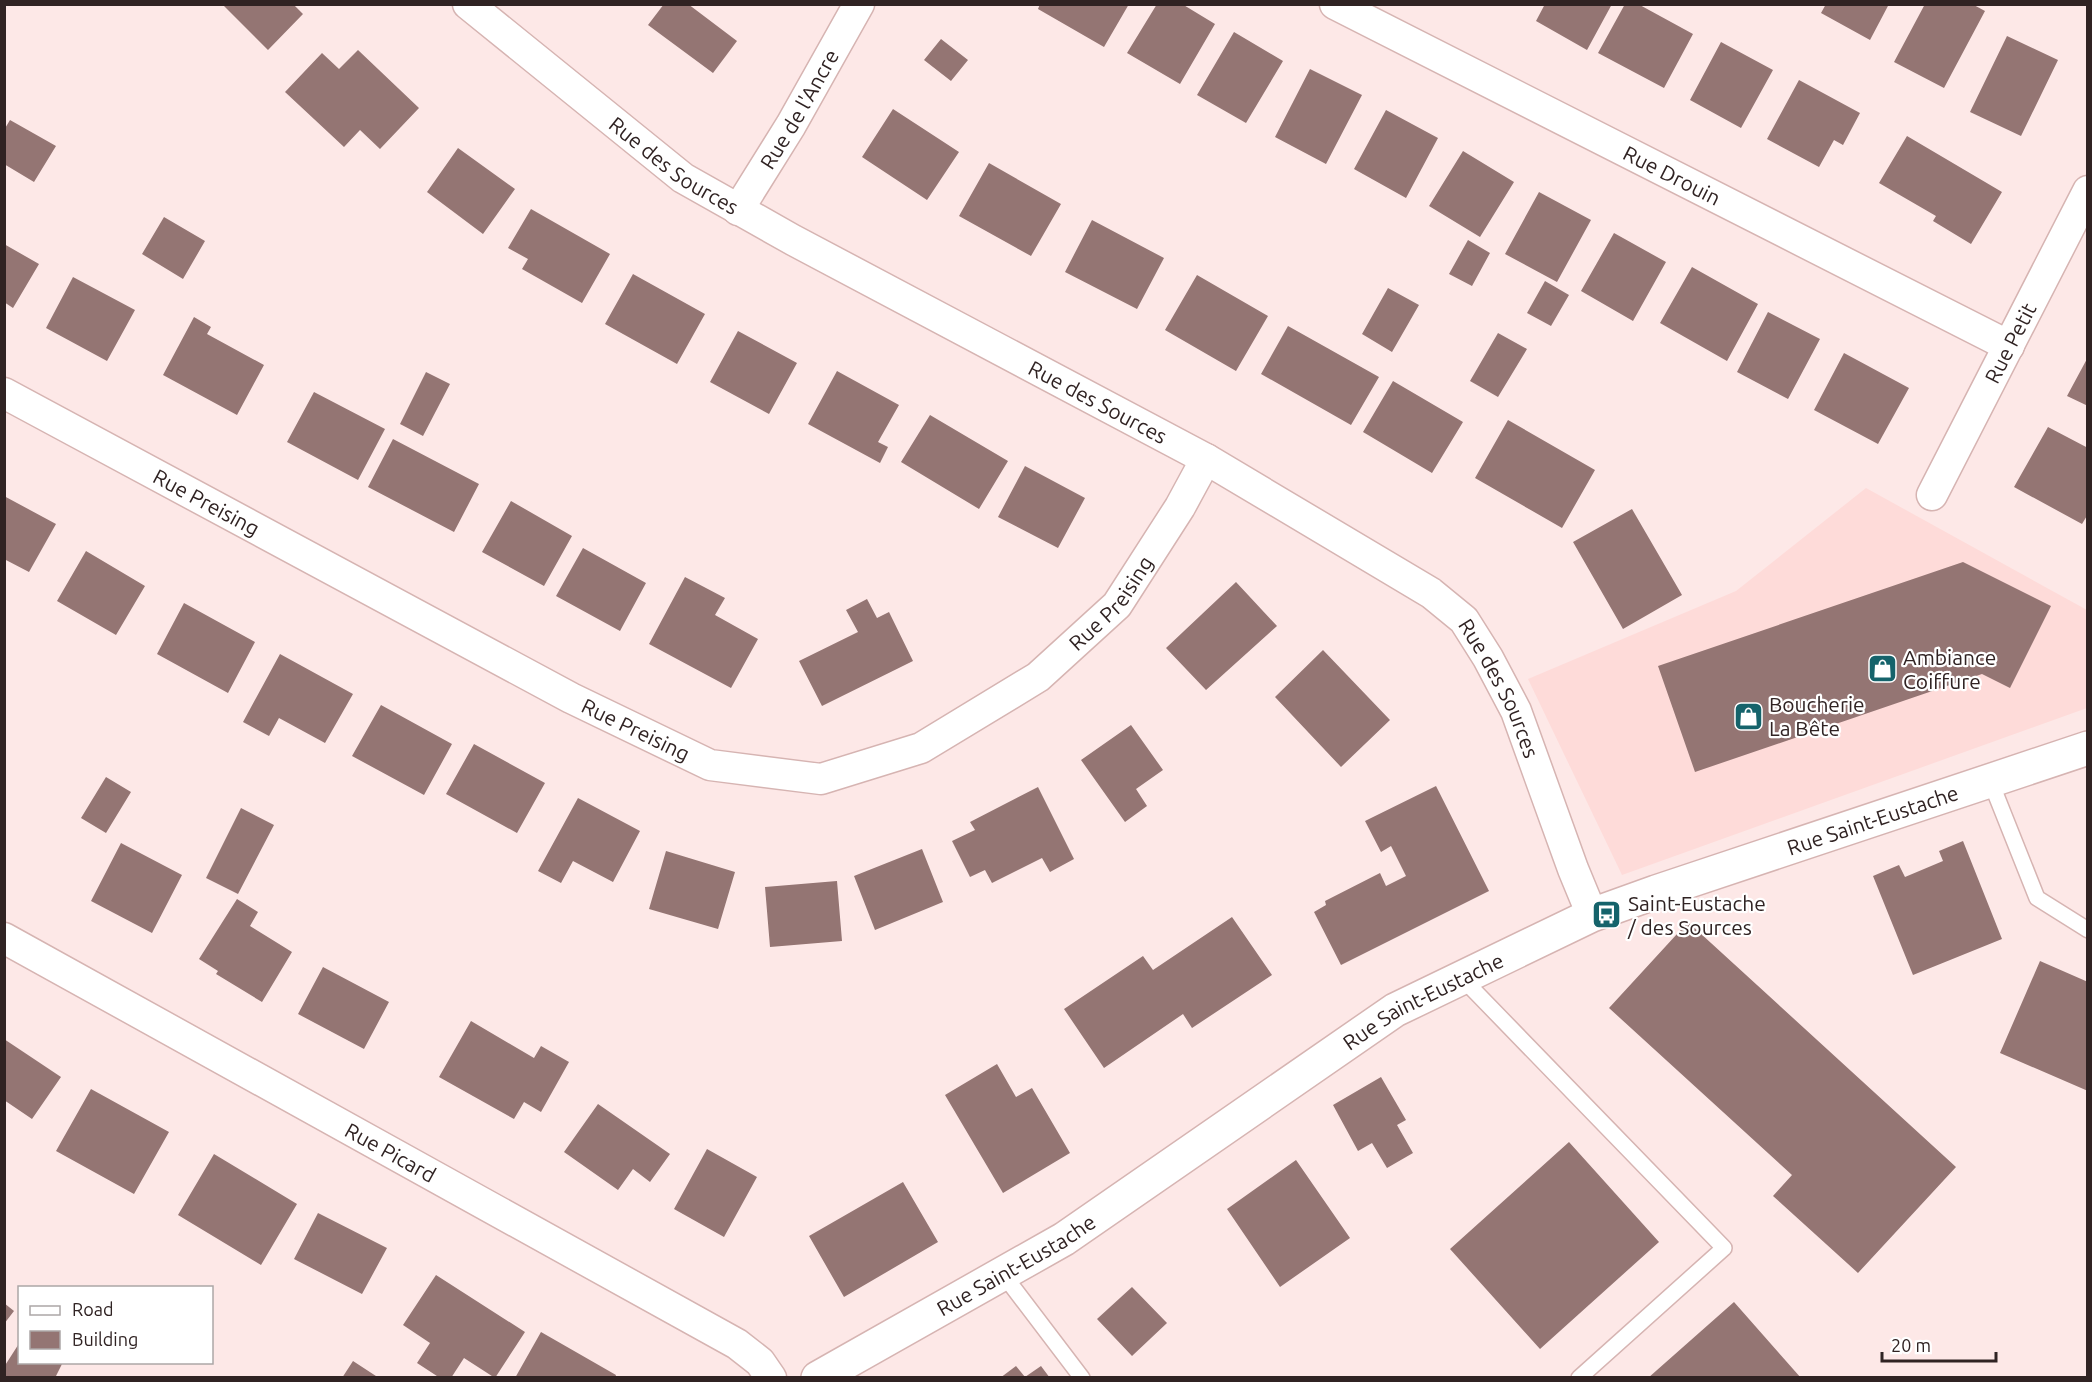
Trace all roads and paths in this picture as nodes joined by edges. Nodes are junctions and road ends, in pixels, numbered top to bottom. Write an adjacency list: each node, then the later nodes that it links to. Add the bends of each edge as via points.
1 (468, 4): 5 (street, Rue des Sources, via 683,178)
2 (859, 4): 5 (street, Rue de l'Ancre)
3 (1335, 4): 6 (street, Rue Drouin)
4 (2088, 191): 6 (street, Rue Petit)
5 (738, 210): 8 (street, Rue des Sources)
6 (2009, 346): 9 (street, Rue Petit)
7 (4, 393): 8 (street, Rue Preising, via 571,698 710,765 821,779 921,748 1038,677 1117,605)
8 (1206, 459): 12 (street, Rue des Sources, via 1431,592 1464,620 1516,711)
9 (1932, 495)
10 (2088, 748): 11 (street, Rue Saint-Eustache)
11 (1990, 780): 12 (street, Rue Saint-Eustache); 13 (lane, via 2037,898)
12 (1592, 915): 15 (street, Rue Saint-Eustache)
13 (2088, 930)
14 (4, 938): 17 (street, Rue Picard, via 737,1344 760,1362)
15 (1461, 977): 16 (street, Rue Saint-Eustache, via 1395,1010 1064,1239); 20 (lane, via 1724,1248)
16 (1003, 1274): 18 (street, Rue Saint-Eustache); 19 (lane)
17 (771, 1377)
18 (818, 1377)
19 (1082, 1377)
20 (1579, 1377)

